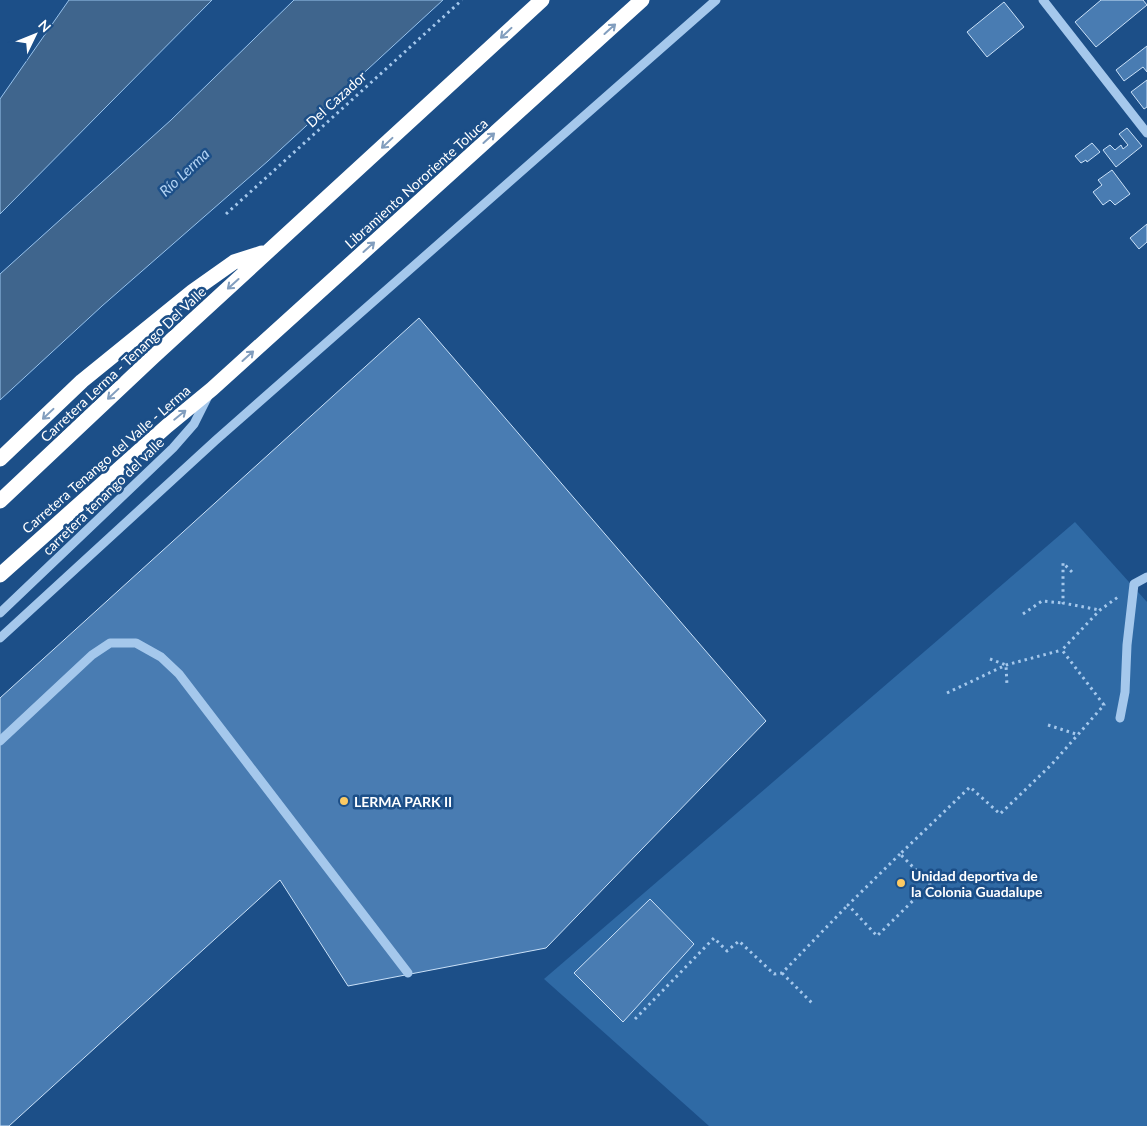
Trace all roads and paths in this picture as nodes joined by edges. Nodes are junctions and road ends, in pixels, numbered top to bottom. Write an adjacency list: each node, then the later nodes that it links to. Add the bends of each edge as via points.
1 (462, 0): 7 (path, Del Cazador)
2 (542, 0): 8 (highway, one-way to 8)
3 (642, 0): 9 (highway, Libramiento Nororiente Toluca, one-way to 3)
4 (716, 0): 20 (street, via 216,440)
5 (1043, 0): 6 (street)
6 (1147, 133)
7 (226, 214)
8 (268, 251): 10 (highway, one-way to 10, via 234,262 193,290 82,381); 11 (highway, Carretera Lerma - Tenango Del Valle, one-way to 11)
9 (212, 389): 13 (highway, Carretera Tenango del Valle - Lerma, one-way to 9); 18 (street, carretera tenango del valle, via 194,424 173,448)
10 (0, 459)
11 (0, 501)
12 (1072, 572): 16 (path, via 1063,563)
13 (0, 575)
14 (1147, 577): 15 (street)
15 (1134, 584): 17 (path); 26 (street)
16 (1063, 603): 17 (path); 19 (path, via 1042,601)
17 (1100, 610): 21 (path)
18 (0, 613)
19 (1023, 614)
20 (0, 638)
21 (1062, 650): 23 (path); 28 (path, via 1104,705)
22 (990, 659): 23 (path)
23 (1006, 665): 24 (path); 25 (path)
24 (1007, 686)
25 (947, 693)
26 (1120, 718)
27 (1048, 724): 28 (path)
28 (1079, 734): 30 (path, via 1000,814 970,787)
29 (0, 741): 32 (street, via 92,655 110,642 136,642 161,657 179,674)
30 (900, 854): 31 (path); 31 (path, via 930,884 877,936)
31 (848, 905): 33 (path)
32 (408, 973)
33 (782, 973): 34 (path); 35 (path, via 774,974 739,941 727,951 714,938)
34 (812, 1003)
35 (634, 1019)

